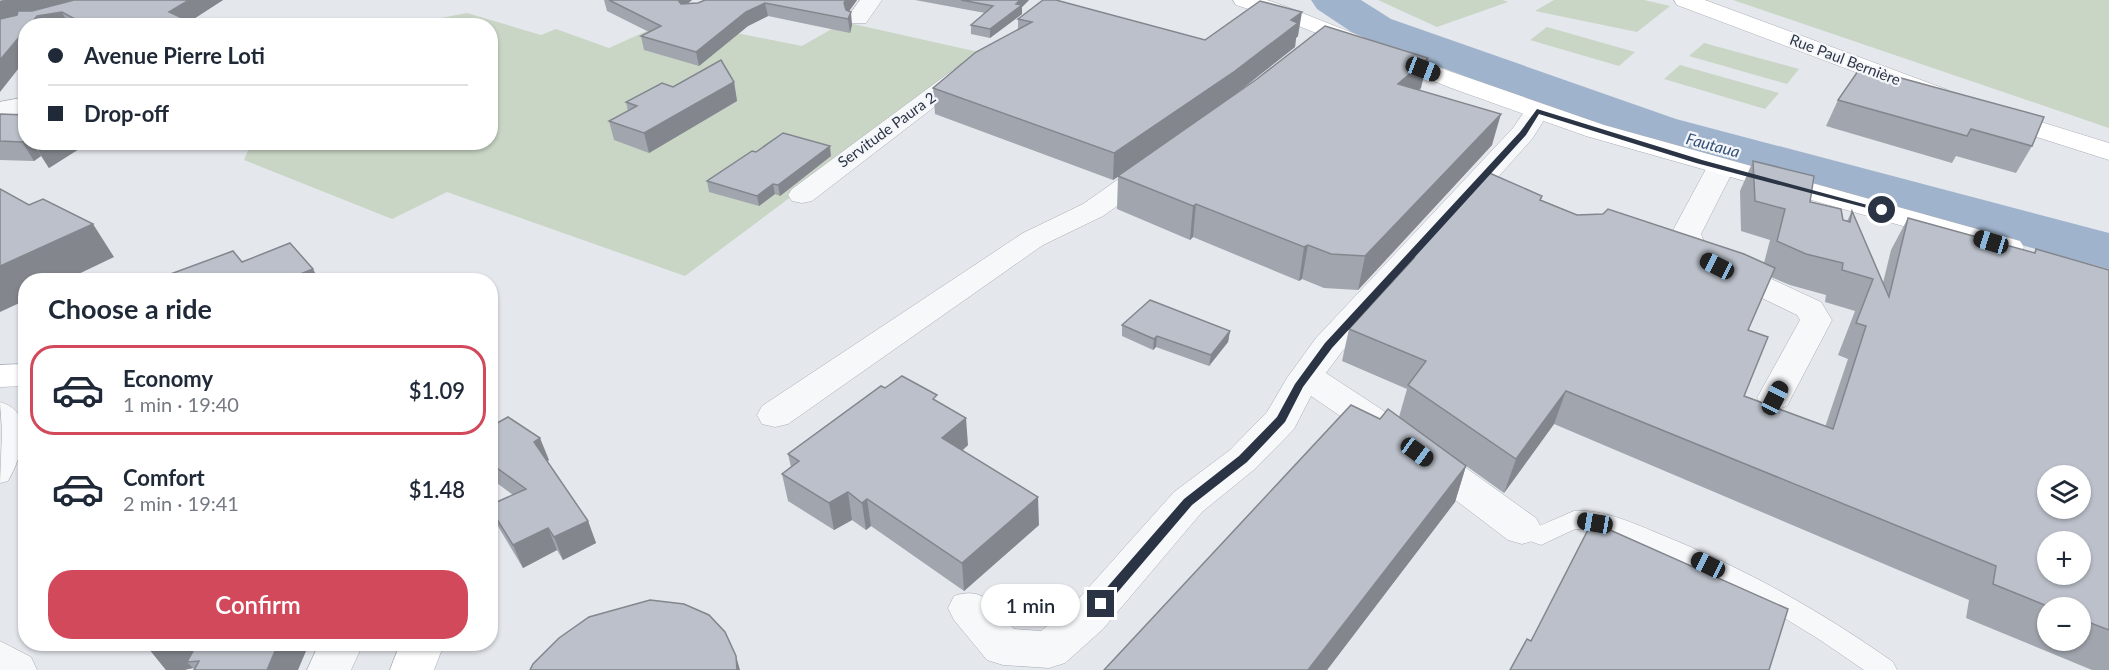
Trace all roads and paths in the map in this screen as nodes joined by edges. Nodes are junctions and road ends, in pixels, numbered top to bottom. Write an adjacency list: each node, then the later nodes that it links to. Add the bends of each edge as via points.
1 (871, 0): 4 (street)
2 (1244, 0): 8 (main road, via 1291,14 1323,39)
3 (1685, 0): 9 (main road, Rue Paul Bernière, via 1966,106)
4 (858, 18)
5 (987, 55): 12 (street, Servitude Paura 2)
6 (18, 106): 7 (street)
7 (0, 110)
8 (1537, 111): 11 (main road); 16 (street, via 1523,133 1365,304)
9 (2109, 152)
10 (1171, 155): 19 (street, via 1094,210 1033,239)
11 (1721, 167): 13 (main road); 17 (street, via 1686,234 1691,248 1702,258 1810,309 1815,320)
12 (802, 195)
13 (2035, 256)
14 (18, 375): 15 (main road)
15 (0, 376)
16 (1306, 376): 21 (street); 22 (street, via 1281,420 1243,459 1188,502 1088,618 1049,650 1003,646)
17 (1775, 398)
18 (0, 409): 20 (lane, via 6,412 14,431)
19 (775, 415)
20 (0, 475)
21 (1522, 529): 29 (lane, via 1541,536 1575,520 1614,526 1677,550 1771,596)
22 (969, 608)
23 (338, 651): 27 (street)
24 (419, 651): 28 (main road)
25 (0, 660): 26 (street)
26 (15, 670)
27 (329, 670)
28 (412, 670)
29 (1884, 670)

